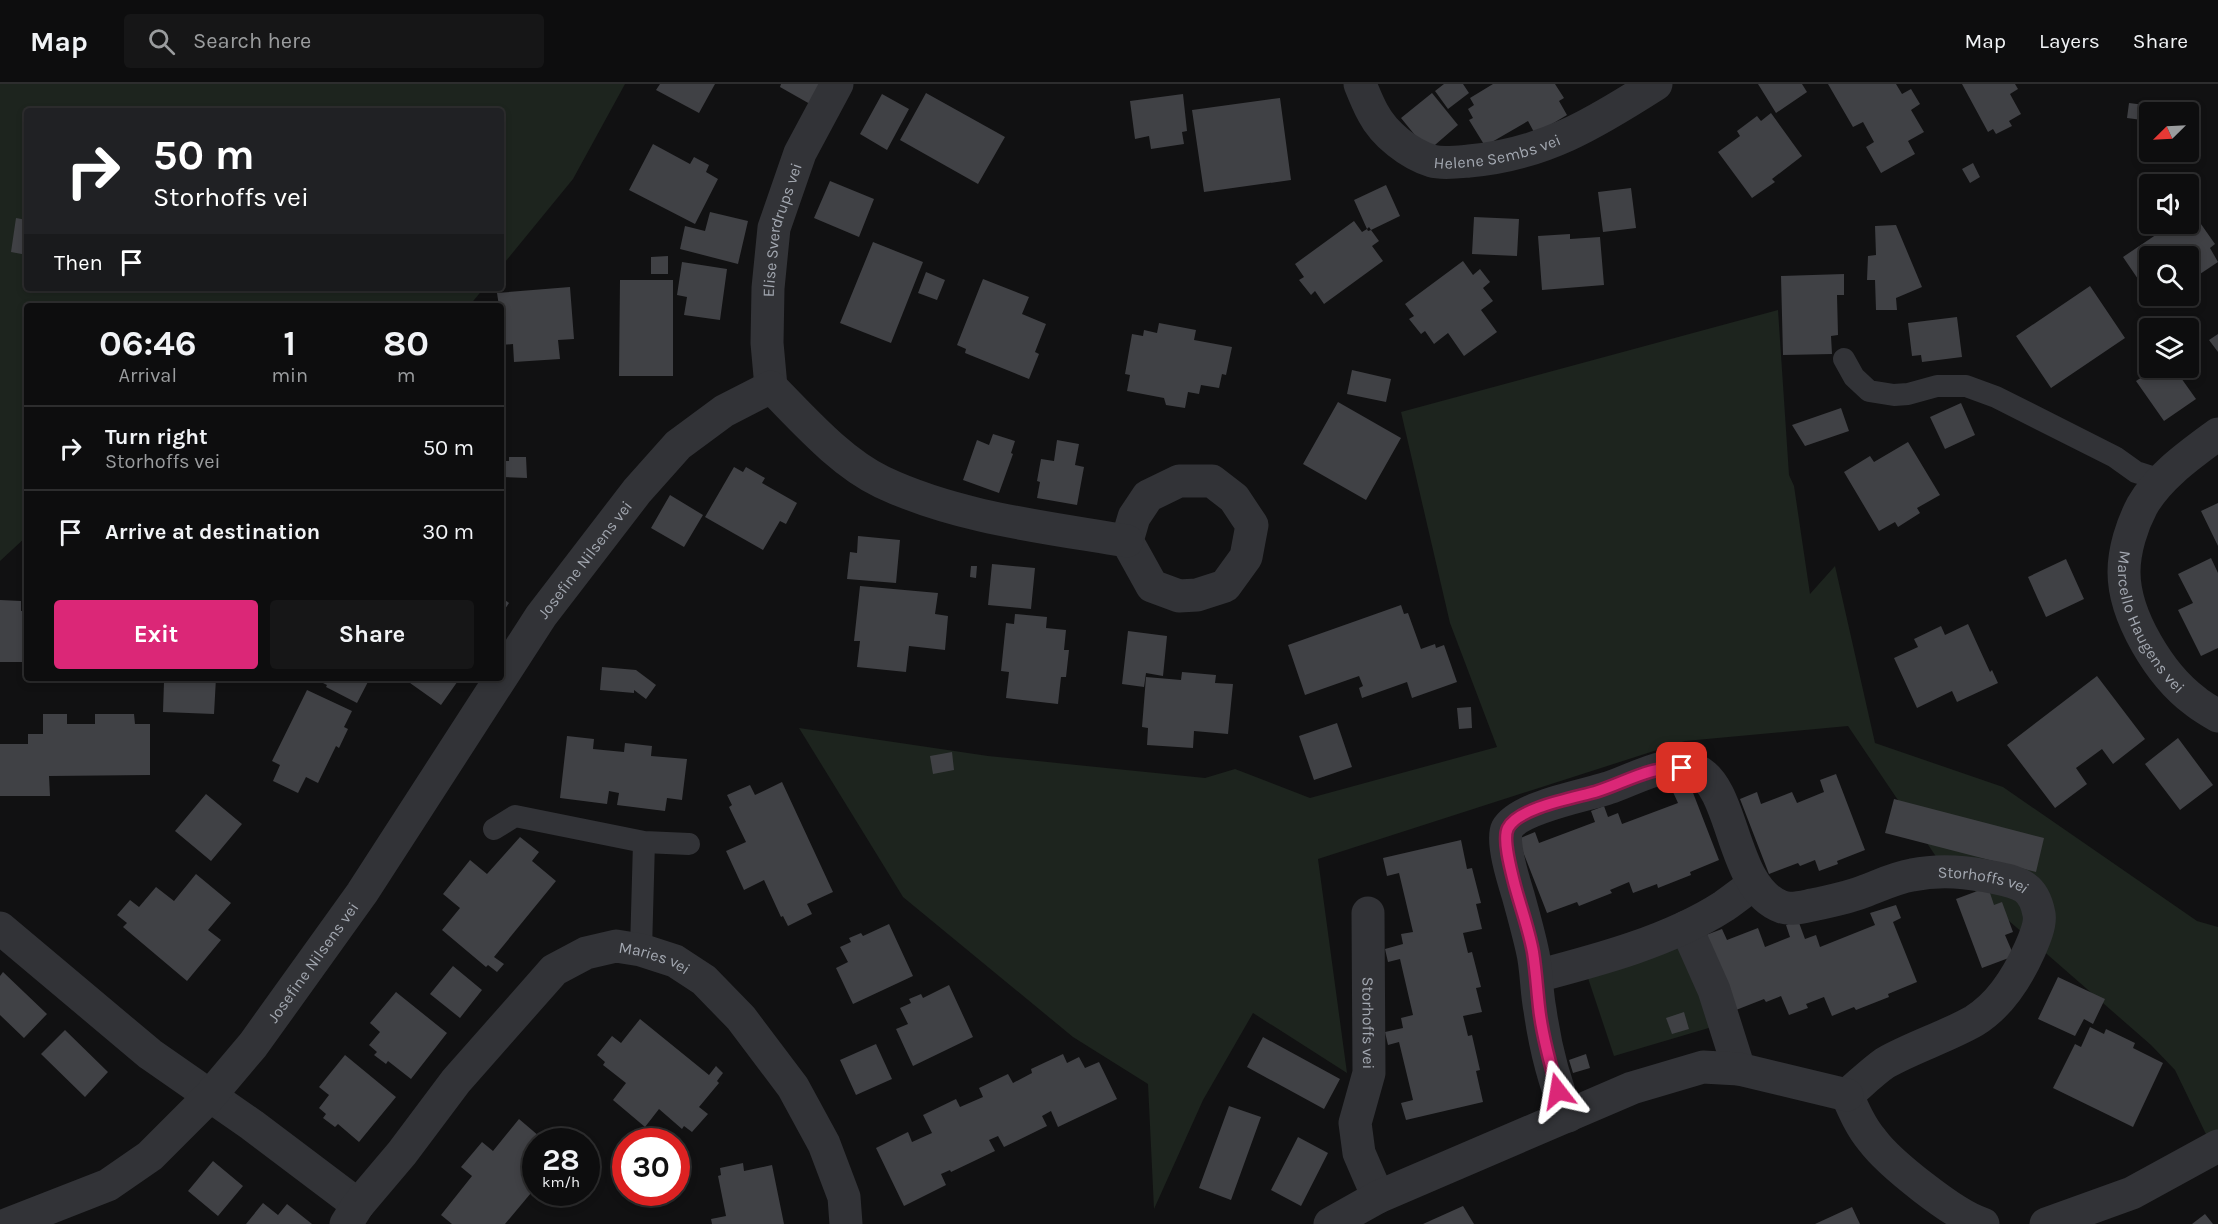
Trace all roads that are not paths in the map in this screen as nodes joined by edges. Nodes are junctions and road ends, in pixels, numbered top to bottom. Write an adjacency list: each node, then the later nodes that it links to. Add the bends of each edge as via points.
1 (837, 84): 5 (street, Elise Sverdrups vei, via 800,153 774,228 767,343)
2 (1360, 84): 3 (street, Helene Sembs vei, via 1373,115 1393,138 1433,162 1492,159 1525,152 1605,116)
3 (1656, 84)
4 (1844, 358): 7 (lane, via 1854,377 1869,391 1894,395 1937,386 1966,386 2105,452 2136,472)
5 (771, 387): 8 (street, via 833,449 881,481 951,507); 9 (street, Josefine Nilsens vei, via 724,411 678,445 637,491 541,616)
6 (2218, 434): 7 (street, Marcello Haugens vei)
7 (2161, 480): 11 (street, Marcello Haugens vei, via 2142,506 2129,537 2124,571 2127,598 2141,633 2161,666 2194,700)
8 (1127, 541)
9 (504, 673)
10 (499, 681): 23 (street, Josefine Nilsens vei, via 362,893 253,1045)
11 (2218, 716)
12 (494, 830): 13 (lane, via 515,816)
13 (644, 842): 14 (lane); 19 (lane)
14 (688, 844)
15 (1754, 884): 17 (street); 20 (street, Storhoffs vei, via 1717,794 1709,779 1694,769 1656,770 1521,816 1505,836); 22 (street, Storhoffs vei, via 1782,907 1794,908 1841,899 1912,875 1947,870 2020,882 2033,895 2040,918 2031,947 2003,996 1976,1020 1884,1064)
16 (1368, 913): 26 (street, Storhoffs vei, via 1369,1073 1355,1123 1359,1153)
17 (1686, 927): 20 (street, via 1588,963); 21 (street, via 1714,990)
18 (1, 931): 23 (street, via 150,1054)
19 (641, 950): 27 (street, Maries vei, via 616,946 586,953 554,970 456,1081); 29 (street, Maries vei, via 675,962 704,980 741,1017 765,1049 793,1087 824,1144 844,1197)
20 (1537, 976): 24 (street, Storhoffs vei, via 1546,1045)
21 (1739, 1069): 22 (street); 24 (street, via 1703,1067 1632,1088)
22 (1847, 1095): 31 (street, via 1872,1141 1901,1170 1944,1202)
23 (209, 1097): 27 (street, Maries vei, via 252,1125); 28 (street, Josefine Nilsens vei, via 150,1156 108,1185)
24 (1568, 1116): 26 (street)
25 (2218, 1146): 32 (street, via 2132,1193)
26 (1378, 1197): 30 (street)
27 (352, 1215)
28 (8, 1224)
29 (846, 1224)
30 (1330, 1224)
31 (1983, 1224)
32 (2046, 1224)

